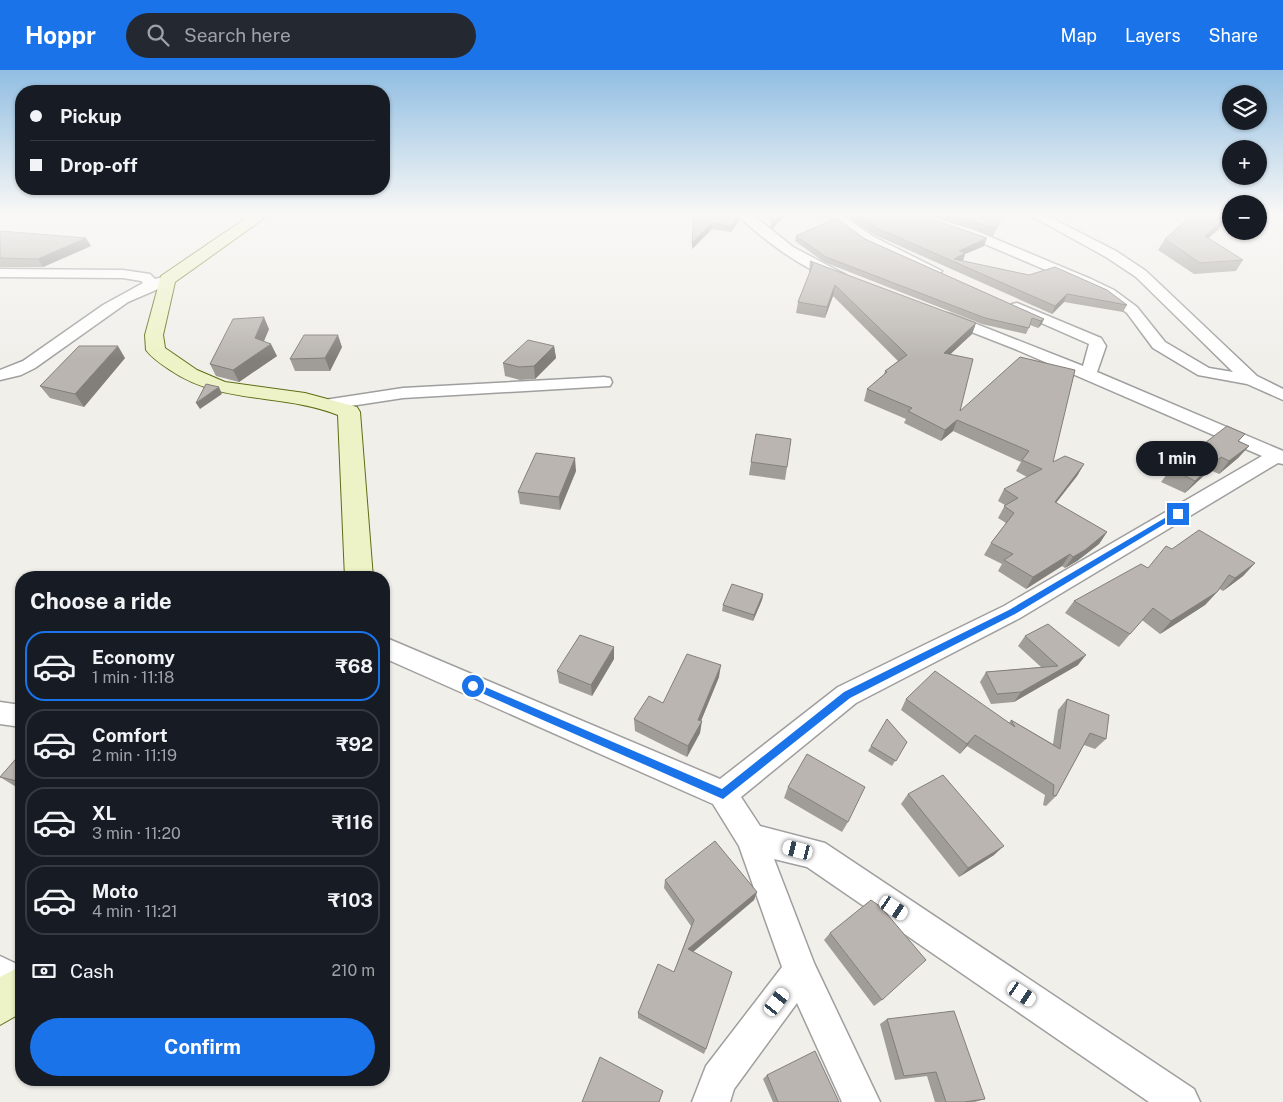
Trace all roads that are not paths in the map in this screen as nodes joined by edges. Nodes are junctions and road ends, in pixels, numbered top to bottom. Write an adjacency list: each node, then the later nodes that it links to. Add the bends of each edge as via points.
1 (189, 262): 8 (street)
2 (806, 262): 9 (street)
3 (917, 262): 7 (street)
4 (1039, 262): 14 (street, via 1109,293 1132,310 1160,345 1204,372)
5 (1123, 262): 14 (street, via 1141,274)
6 (0, 274): 8 (street, via 122,274)
7 (947, 276)
8 (159, 282): 13 (street, via 112,308 35,361); 17 (street, via 154,335 156,350 176,368 227,389)
9 (857, 282)
10 (1004, 301): 12 (street, via 1095,341 1098,346)
11 (930, 310): 12 (street)
12 (1088, 374): 18 (street)
13 (0, 375)
14 (1251, 380): 16 (street)
15 (604, 382): 17 (street, via 403,393)
16 (1283, 395)
17 (331, 404): 19 (street, via 349,412)
18 (1280, 456): 23 (street, via 1012,612 847,695)
19 (359, 571)
20 (390, 650): 23 (street)
21 (0, 713): 22 (street)
22 (15, 715)
23 (723, 794): 24 (street)
24 (750, 838): 25 (street); 32 (street, via 814,854)
25 (800, 971): 30 (street, via 719,1079); 31 (street)
26 (0, 973): 27 (street)
27 (15, 982)
28 (15, 990): 29 (street)
29 (0, 1004)
30 (711, 1102)
31 (861, 1102)
32 (1181, 1102)

